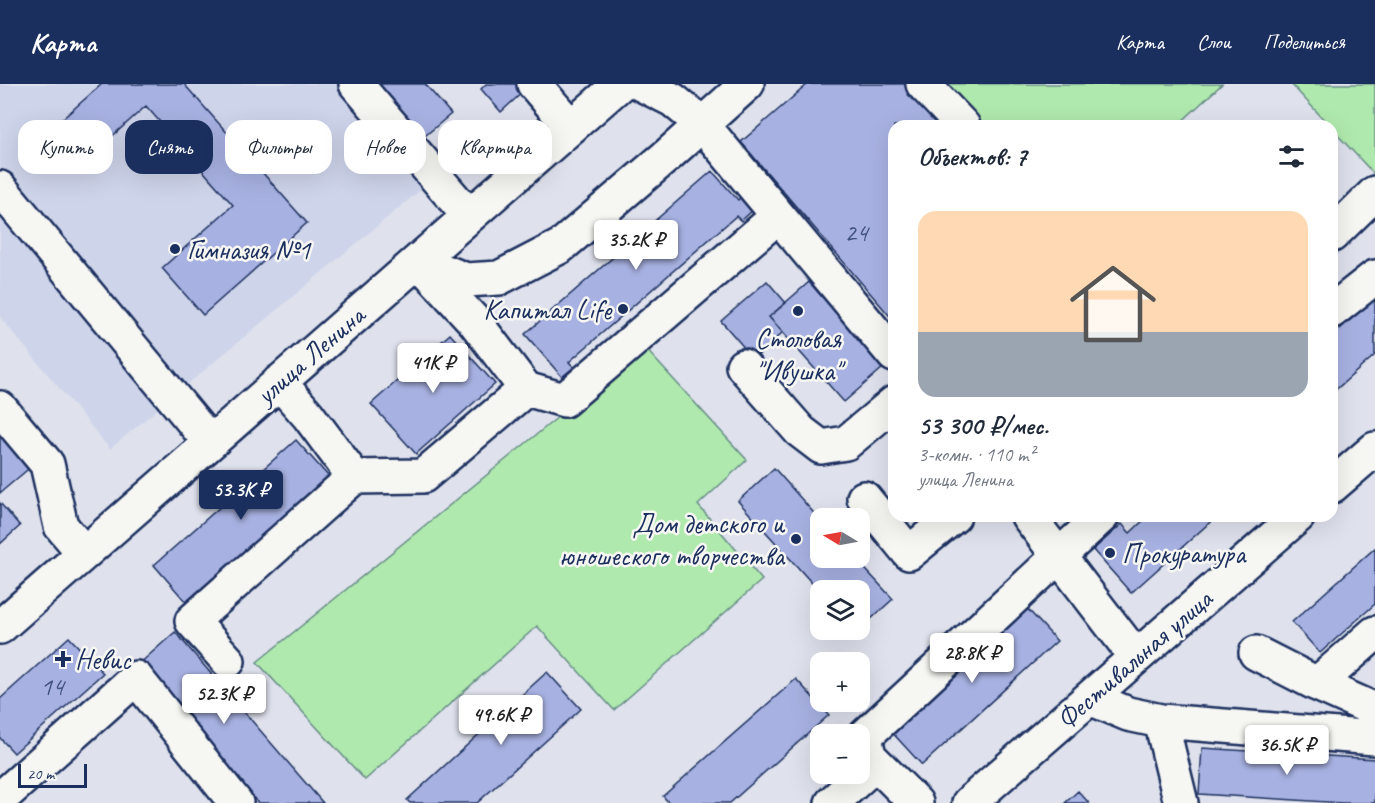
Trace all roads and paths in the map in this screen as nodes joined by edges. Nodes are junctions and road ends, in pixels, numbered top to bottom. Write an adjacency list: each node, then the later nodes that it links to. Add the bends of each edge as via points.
1 (356, 84): 12 (street)
2 (534, 84): 9 (street)
3 (620, 84): 9 (street, улица Ленина)
4 (641, 84): 8 (street, via 673,100)
5 (747, 84): 8 (street)
6 (923, 84): 7 (street)
7 (957, 120)
8 (702, 124): 13 (street); 15 (street, via 561,246 499,278 466,280)
9 (571, 127): 12 (street, улица Ленина)
10 (0, 188): 24 (street)
11 (1375, 193): 14 (street)
12 (469, 216): 15 (street, улица Ленина)
13 (777, 217): 18 (street); 21 (street, via 564,400)
14 (1338, 229)
15 (418, 261): 20 (street, улица Ленина); 21 (street, via 475,322)
16 (1375, 277): 17 (street)
17 (1338, 306)
18 (888, 348)
19 (743, 366): 22 (street, via 800,431 821,447 846,443)
20 (279, 382): 24 (street, улица Ленина); 26 (street)
21 (526, 389): 26 (street, via 423,476)
22 (888, 407)
23 (0, 408): 33 (street, via 47,464 61,526)
24 (210, 442): 33 (street, улица Ленина)
25 (1375, 449): 27 (street)
26 (354, 477): 39 (street, via 192,621)
27 (1338, 481)
28 (864, 498): 29 (street, via 909,553)
29 (947, 522)
30 (1033, 522): 34 (street)
31 (1096, 522): 34 (street)
32 (1291, 522): 38 (street, Фестивальная улица)
33 (84, 553): 35 (street, улица Ленина)
34 (1060, 555): 38 (street); 45 (street, via 866,736 869,756)
35 (0, 627)
36 (1375, 633): 40 (street)
37 (1256, 653): 40 (street)
38 (1136, 657): 41 (street, Фестивальная улица)
39 (228, 662)
40 (1317, 684): 42 (street)
41 (1090, 698): 43 (street, via 1128,714); 50 (street, Фестивальная улица)
42 (1375, 710)
43 (1161, 721): 44 (street); 51 (street)
44 (1375, 738)
45 (876, 763): 48 (street); 49 (street)
46 (12, 797): 47 (street, via 136,678)
47 (236, 803)
48 (832, 803)
49 (916, 803)
50 (969, 803)
51 (1181, 803)

